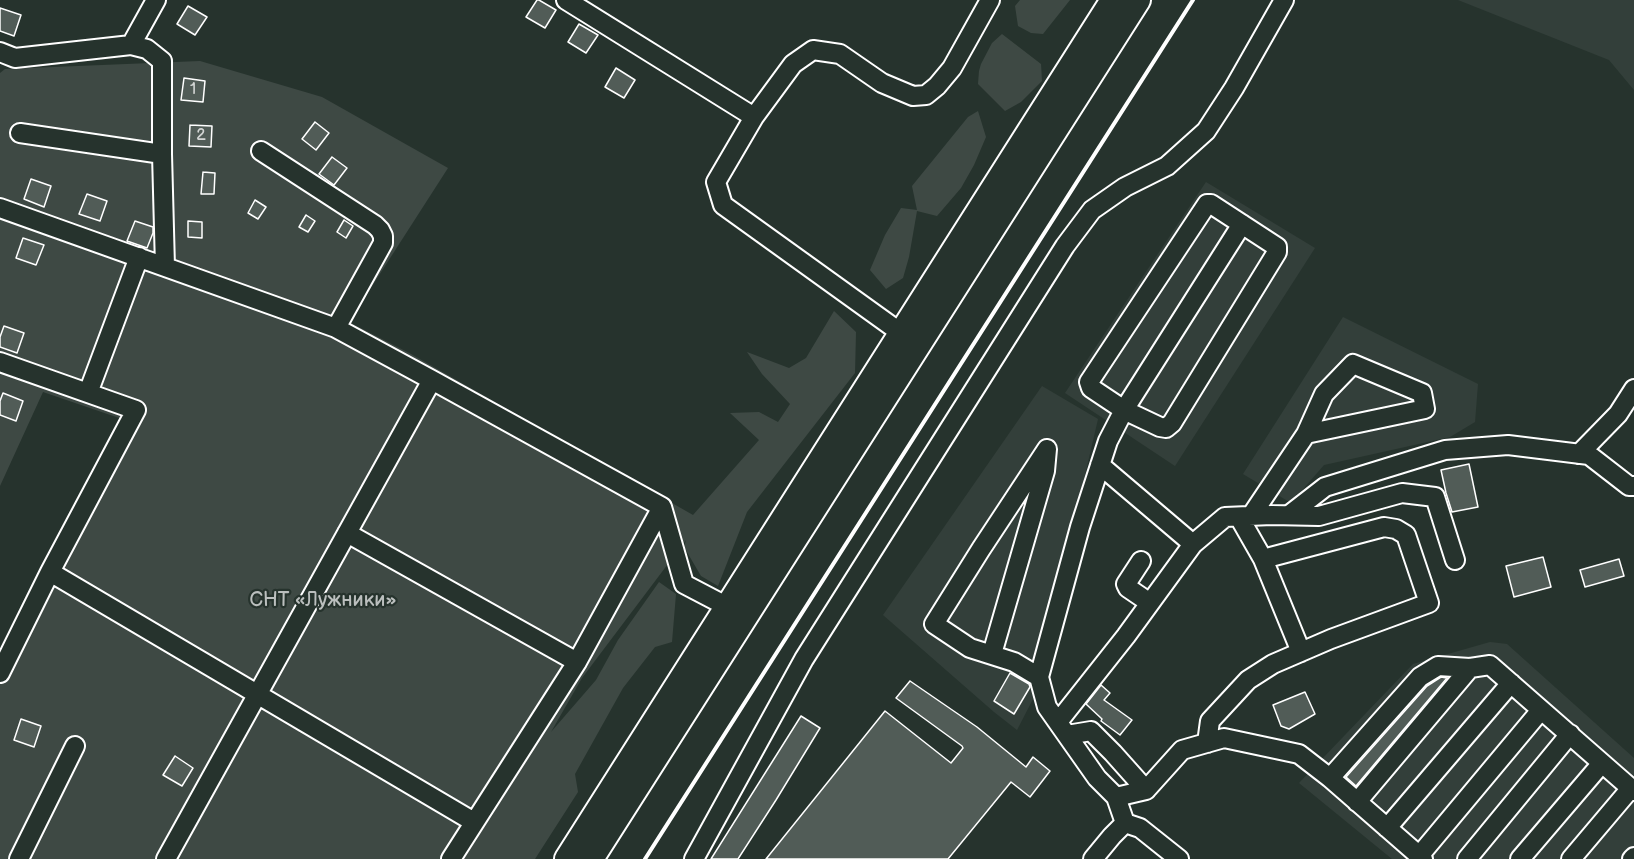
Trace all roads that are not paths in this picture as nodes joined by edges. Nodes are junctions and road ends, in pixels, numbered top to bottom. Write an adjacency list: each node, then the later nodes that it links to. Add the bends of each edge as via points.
1 (156, 0): 7 (street)
2 (566, 0): 9 (street)
3 (990, 0): 9 (street, via 952,68 926,95 913,96 882,83 840,54 813,50 793,64)
4 (1113, 0): 18 (main road)
5 (1138, 0): 66 (main road)
6 (1284, 0): 67 (street, via 1206,131 1167,166 1125,187 1092,210 1065,246 804,659)
7 (131, 45): 8 (street, via 15,58); 12 (street, via 147,49 162,61)
8 (0, 52)
9 (754, 117): 18 (street, via 716,182 723,205)
10 (20, 133): 12 (street)
11 (261, 151): 17 (street, via 375,225 383,236)
12 (162, 154): 16 (street)
13 (0, 208): 15 (street)
14 (1242, 224): 23 (street); 23 (street, via 1207,204 1089,382 1091,388); 23 (street, via 1277,247 1277,252 1172,423 1160,427)
15 (139, 257): 16 (street); 22 (street)
16 (165, 267): 17 (street)
17 (336, 327): 20 (street)
18 (901, 333): 38 (main road)
19 (0, 362): 22 (street)
20 (432, 380): 28 (street); 31 (street)
21 (1634, 389): 25 (street, via 1618,414)
22 (88, 393): 36 (street, via 136,410)
23 (1124, 410): 26 (street)
24 (1306, 435): 24 (street, via 1425,409 1422,393 1353,364 1324,394); 30 (street)
25 (1579, 454): 27 (street, via 1589,455); 29 (street, via 1508,445 1445,450 1324,486)
26 (1100, 465): 32 (street); 44 (street)
27 (1634, 486)
28 (662, 507): 38 (street, via 684,584); 41 (street)
29 (1289, 515): 30 (street); 34 (street, via 1319,516 1402,493 1435,497)
30 (1245, 516): 32 (street, via 1225,517); 33 (street)
31 (347, 533): 41 (street); 46 (street)
32 (1192, 544): 37 (street)
33 (1263, 559): 39 (street); 39 (street, via 1384,526 1406,535 1429,603)
34 (1455, 560)
35 (1140, 561): 37 (street, via 1126,584)
36 (51, 572): 43 (street); 46 (street)
37 (1150, 603): 48 (street)
38 (728, 607): 65 (main road)
39 (1301, 652): 50 (street, via 1248,680 1209,721)
40 (992, 654): 40 (street, via 970,648 934,624 1047,449 1045,471); 44 (street)
41 (577, 662): 58 (street)
42 (1470, 668): 45 (street, via 1490,664); 53 (street, via 1438,666 1420,677); 57 (street)
43 (0, 673)
44 (1039, 677): 48 (street, via 1047,707)
45 (1511, 683): 47 (street); 60 (street)
46 (257, 694): 58 (street); 63 (street)
47 (1541, 710): 49 (street); 61 (street)
48 (1063, 728): 55 (street, via 1091,731); 56 (street, via 1097,778)
49 (1570, 734): 52 (street); 70 (street)
50 (1207, 743): 53 (street, via 1224,738 1299,754); 55 (street, via 1182,750)
51 (75, 746): 62 (street)
52 (1602, 762): 54 (street); 71 (street)
53 (1330, 778): 57 (street)
54 (1633, 789): 72 (street)
55 (1146, 790): 56 (street)
56 (1116, 797): 59 (street)
57 (1357, 802): 60 (street)
58 (474, 822): 64 (street)
59 (1125, 822): 68 (street); 69 (street, via 1140,828)
60 (1387, 828): 61 (street)
61 (1421, 857)
62 (20, 859)
63 (166, 859)
64 (451, 859)
65 (567, 859)
66 (591, 859)
67 (694, 859)
68 (1093, 859)
69 (1179, 859)
70 (1467, 859)
71 (1520, 859)
72 (1571, 859)

